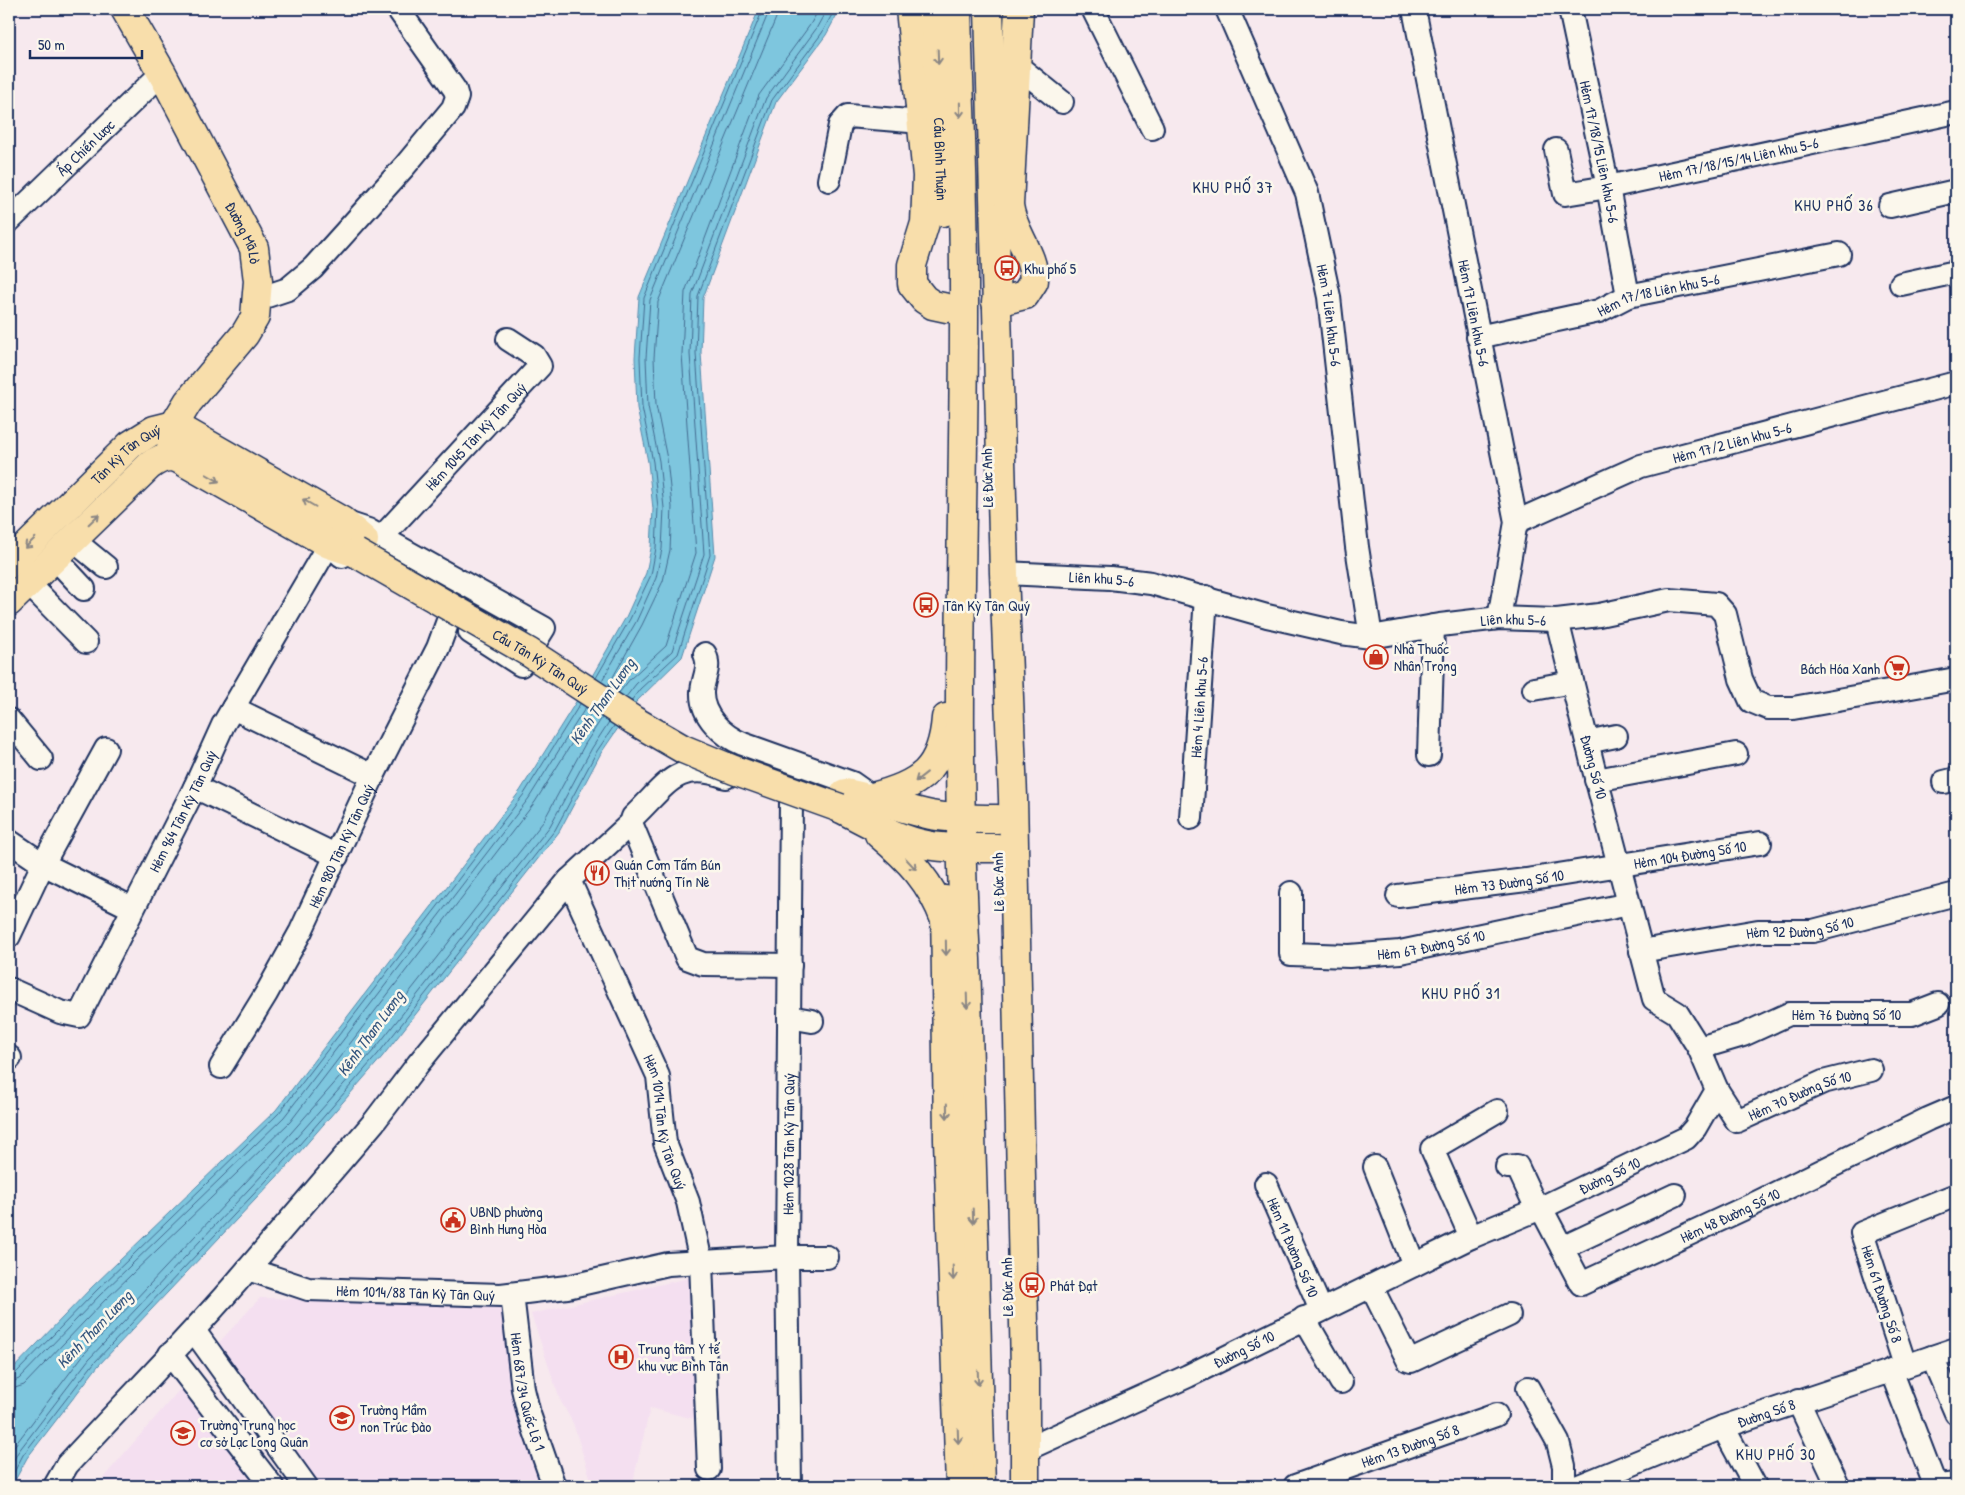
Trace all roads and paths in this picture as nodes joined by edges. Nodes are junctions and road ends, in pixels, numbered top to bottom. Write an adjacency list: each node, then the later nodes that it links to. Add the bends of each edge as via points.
1 (125, 9): 14 (main road, Đường Mã Lò)
2 (398, 9): 30 (street, via 456,90 453,108 404,168 313,268 288,290)
3 (910, 9): 17 (main road)
4 (936, 9): 31 (main road, Cầu Bình Thuận, one-way to 31)
5 (957, 9): 28 (main road, Cầu Bình Thuận, one-way to 28)
6 (976, 9): 28 (main road)
7 (989, 9): 28 (main road)
8 (1019, 9): 13 (main road)
9 (1093, 9): 18 (street)
10 (1228, 9): 52 (street, Hẻm 7 Liên khu 5-6, via 1307,193 1329,297 1357,547)
11 (1414, 9): 32 (street, Hẻm 17 Liên khu 5-6)
12 (1570, 9): 21 (street, Hẻm 17/18/15 Liên khu 5-6)
13 (1015, 64): 15 (street); 28 (main road, via 1008,204 1012,225 1032,261 1034,281 1024,294 1011,300)
14 (162, 73): 24 (street, Ấp Chiến lược); 30 (main road, Đường Mã Lò, via 254,248)
15 (1062, 102)
16 (1956, 112): 21 (street, Hẻm 17/18/15/14 Liên khu 5-6)
17 (922, 122): 20 (street, via 848,116 840,125); 31 (main road, via 927,202 912,265 912,284 924,299)
18 (1152, 128)
19 (1556, 150): 21 (street, Hẻm 17/18/15/14 Liên khu 5-6, via 1565,194)
20 (829, 180)
21 (1608, 187): 29 (street, Hẻm 17/18/15 Liên khu 5-6)
22 (1956, 191): 23 (street)
23 (1890, 206)
24 (9, 221)
25 (1839, 254): 29 (street, Hẻm 17/18 Liên khu 5-6)
26 (1956, 272): 27 (street)
27 (1901, 284)
28 (981, 287): 43 (main road, Lê Đức Anh); 59 (main road, Lê Đức Anh)
29 (1628, 296): 32 (street, Hẻm 17/18 Liên khu 5-6, via 1599,311)
30 (258, 299): 35 (main road, Đường Mã Lò, via 255,317 245,334 198,389)
31 (947, 308): 59 (main road, Lê Đức Anh, via 944,560)
32 (1478, 337): 37 (street, Hẻm 17 Liên khu 5-6)
33 (508, 340): 39 (street, Hẻm 1045 Tân Kỳ Tân Quý, via 534,356 540,366)
34 (1956, 384): 37 (street, Hẻm 17/2 Liên khu 5-6, via 1641,466)
35 (174, 425): 36 (main road, Đường Mã Lò); 38 (main road, Tân Kỳ Tân Quý, one-way to 35); 41 (main road, Tân Kỳ Tân Quý, one-way to 41, via 154,430 130,445)
36 (170, 456): 38 (main road, Tân Kỳ Tân Quý, one-way to 38); 40 (main road, Tân Kỳ Tân Quý, one-way to 36, via 149,466)
37 (1516, 522): 49 (street, Hẻm 17 Liên khu 5-6)
38 (335, 533): 39 (main road, Tân Kỳ Tân Quý); 48 (street, Tân Kỳ Tân Quý, via 350,562); 58 (street, Hẻm 964 Tân Kỳ Tân Quý)
39 (367, 543): 48 (street, Tân Kỳ Tân Quý, via 509,608 544,628 521,665); 71 (main road, Cầu Tân Kỳ Tân Quý, via 538,639 690,734)
40 (64, 549): 42 (street); 44 (main road, Tân Kỳ Tân Quý); 45 (street)
41 (9, 564)
42 (106, 567)
43 (996, 573): 46 (street, Liên khu 5-6, via 1110,578 1151,583); 74 (main road, Lê Đức Anh); 132 (main road, Lê Đức Anh, via 1012,768)
44 (28, 583): 47 (main road, Tân Kỳ Tân Quý); 53 (street)
45 (84, 588)
46 (1206, 597): 52 (street, Liên khu 5-6, via 1267,616 1340,633); 73 (street, Hẻm 4 Liên khu 5-6)
47 (9, 602)
48 (449, 618): 67 (street, Hẻm 980 Tân Kỳ Tân Quý, via 438,648)
49 (1500, 618): 50 (street, Liên khu 5-6); 51 (street, Liên khu 5-6)
50 (1557, 620): 55 (street, Liên khu 5-6, via 1599,616 1669,600 1716,604 1725,614 1741,679 1752,701 1768,708 1792,708); 56 (street, Đường Số 10)
51 (1433, 626): 52 (street, Liên khu 5-6); 65 (street)
52 (1371, 636)
53 (86, 642)
54 (705, 654): 71 (street, via 708,666 703,699 720,730 743,744 852,783)
55 (1956, 679)
56 (1572, 682): 57 (street); 62 (street, Đường Số 10)
57 (1534, 689)
58 (233, 708): 67 (street); 69 (street, Hẻm 964 Tân Kỳ Tân Quý)
59 (953, 718): 71 (main road, one-way to 71, via 932,768 902,789); 72 (main road, Lê Đức Anh)
60 (9, 720): 66 (street)
61 (1616, 736): 62 (street)
62 (1587, 742): 68 (street, Đường Số 10)
63 (106, 749): 81 (street)
64 (1736, 754): 68 (street)
65 (1429, 755)
66 (41, 759)
67 (373, 776): 80 (street, Hẻm 980 Tân Kỳ Tân Quý)
68 (1596, 780): 82 (street, Đường Số 10)
69 (195, 787): 80 (street); 88 (street, Hẻm 964 Tân Kỳ Tân Quý)
70 (791, 800): 71 (street, via 839,817); 75 (street, via 706,770 690,770 677,776); 92 (street, Hẻm 1028 Tân Kỳ Tân Quý)
71 (855, 804): 72 (main road); 78 (main road, via 915,841); 89 (main road, one-way to 89, via 929,885)
72 (954, 818): 74 (main road); 78 (main road, Lê Đức Anh)
73 (1191, 818)
74 (997, 819): 79 (main road, Lê Đức Anh)
75 (632, 820): 83 (street); 92 (street, via 688,958 703,964)
76 (9, 841): 81 (street)
77 (1760, 843): 82 (street, Hẻm 104 Đường Số 10)
78 (954, 847): 79 (main road); 89 (main road, Lê Đức Anh); 106 (main road, Lê Đức Anh, one-way to 106)
79 (998, 848): 143 (main road, Lê Đức Anh)
80 (337, 856): 98 (street, Hẻm 980 Tân Kỳ Tân Quý, via 301,931)
81 (43, 864): 88 (street); 90 (street)
82 (1621, 866): 86 (street, Hẻm 73 Đường Số 10); 87 (street, Đường Số 10)
83 (569, 880): 114 (street, Hẻm 1014 Tân Kỳ Tân Quý, via 658,1076 665,1142 688,1202); 116 (street, via 374,1122)
84 (1291, 894): 87 (street, Hẻm 67 Đường Số 10, via 1292,954 1348,956 1400,952)
85 (1956, 894): 91 (street, Hẻm 92 Đường Số 10, via 1813,931 1758,931)
86 (1398, 896)
87 (1629, 904): 91 (street, Đường Số 10)
88 (132, 908): 93 (street, Hẻm 964 Tân Kỳ Tân Quý, via 79,1016 60,1012)
89 (945, 920): 106 (main road, Lê Đức Anh, one-way to 106)
90 (9, 936)
91 (1641, 951): 97 (street, Đường Số 10, via 1654,999 1678,1013)
92 (790, 965): 95 (street, Hẻm 1028 Tân Kỳ Tân Quý)
93 (9, 989)
94 (1938, 1004): 97 (street, Hẻm 76 Đường Số 10, via 1912,1014 1789,1014 1743,1035)
95 (789, 1016): 96 (street); 112 (street, Hẻm 1028 Tân Kỳ Tân Quý)
96 (812, 1021)
97 (1699, 1048): 100 (street, Đường Số 10)
98 (221, 1067)
99 (1871, 1070): 100 (street, Hẻm 70 Đường Số 10, via 1823,1082 1736,1121)
100 (1717, 1090): 109 (street, Đường Số 10, via 1696,1128 1686,1138)
101 (1956, 1108): 111 (street, Hẻm 48 Đường Số 10, via 1928,1118 1581,1284)
102 (1497, 1111): 110 (street, via 1432,1148)
103 (1375, 1167): 115 (street)
104 (1507, 1167): 109 (street, Hẻm 48 Đường Số 10, via 1517,1166)
105 (1266, 1184): 119 (street, Hẻm 11 Đường Số 10)
106 (961, 1189): 141 (main road, Lê Đức Anh, one-way to 141); 142 (main road, Lê Đức Anh, one-way to 142)
107 (1675, 1195): 111 (street)
108 (1956, 1195): 125 (street, Hẻm 61 Đường Số 8, via 1862,1233)
109 (1539, 1208): 110 (street, Đường Số 10); 111 (street, Hẻm 48 Đường Số 10)
110 (1471, 1237): 115 (street, Đường Số 10)
111 (1562, 1248)
112 (787, 1257): 113 (street, Hẻm 1014/88 Tân Kỳ Tân Quý); 114 (street, Hẻm 1014/88 Tân Kỳ Tân Quý); 140 (street, Hẻm 1028 Tân Kỳ Tân Quý)
113 (827, 1257)
114 (701, 1262): 118 (street, Hẻm 1014/88 Tân Kỳ Tân Quý, via 668,1264 567,1287); 133 (street, Hẻm 1014 Tân Kỳ Tân Quý)
115 (1414, 1265): 117 (street, Đường Số 10)
116 (248, 1269): 118 (street, Hẻm 1014/88 Tân Kỳ Tân Quý, via 308,1289); 121 (street)
117 (1371, 1286): 119 (street, Đường Số 10); 120 (street, via 1411,1361)
118 (512, 1294): 139 (street, Hẻm 687/34 Quốc Lộ 1, via 523,1389)
119 (1313, 1314): 126 (street, Hẻm 11 Đường Số 10); 132 (street, Đường Số 10, via 1188,1376)
120 (1509, 1315)
121 (195, 1332): 123 (street); 138 (street)
122 (1956, 1349): 124 (street, Đường Số 8)
123 (170, 1354): 136 (street, via 67,1466); 137 (street)
124 (1932, 1357): 125 (street, Đường Số 8); 129 (street)
125 (1898, 1367): 128 (street, Đường Số 8); 134 (street, via 1932,1477 1939,1486)
126 (1341, 1382)
127 (1528, 1388): 146 (street, via 1558,1442 1564,1466)
128 (1798, 1401): 131 (street, Đường Số 8); 148 (street)
129 (1956, 1412)
130 (1496, 1414): 145 (street, Hẻm 13 Đường Số 8)
131 (1723, 1427): 135 (street, Đường Số 8); 147 (street)
132 (1025, 1450): 144 (main road, Lê Đức Anh)
133 (709, 1469)
134 (1956, 1484)
135 (1588, 1485)
136 (55, 1486)
137 (272, 1486)
138 (306, 1486)
139 (554, 1486)
140 (790, 1486)
141 (960, 1486)
142 (981, 1486)
143 (1010, 1486)
144 (1025, 1486)
145 (1296, 1486)
146 (1564, 1486)
147 (1755, 1486)
148 (1838, 1486)

